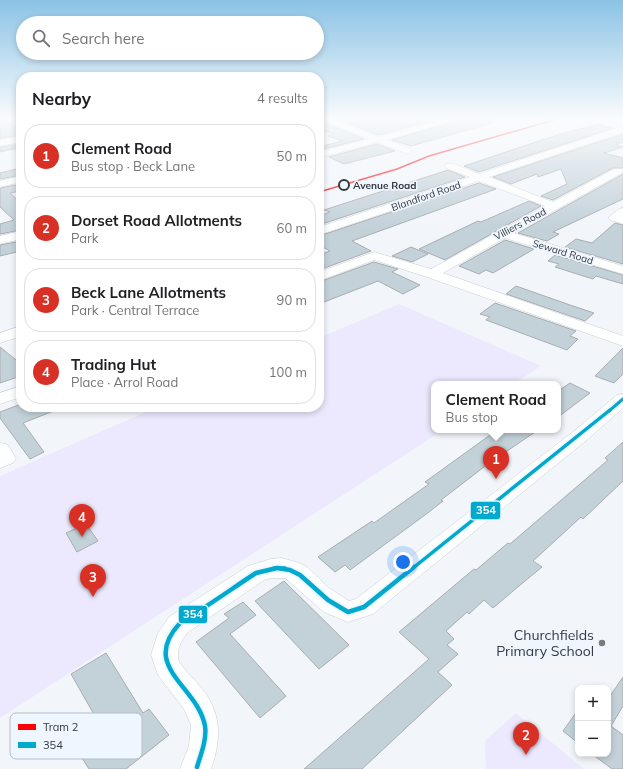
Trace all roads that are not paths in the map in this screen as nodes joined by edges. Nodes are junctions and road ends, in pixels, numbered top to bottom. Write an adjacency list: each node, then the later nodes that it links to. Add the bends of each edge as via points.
1 (546, 155): 4 (street, Blandford Road)
2 (450, 166): 4 (street, Villiers Road)
3 (618, 171): 7 (street)
4 (480, 177): 7 (street, Villiers Road); 10 (street, Blandford Road)
5 (16, 180): 6 (street)
6 (0, 184)
7 (554, 206): 11 (street, Villiers Road)
8 (623, 211): 9 (street, via 614,218)
9 (623, 220)
10 (324, 229)
11 (502, 234): 14 (street, Seward Road); 15 (street, Villiers Road)
12 (16, 236): 13 (street)
13 (0, 240)
14 (623, 270)
15 (432, 274): 16 (street, via 374,256); 19 (street)
16 (324, 275)
17 (16, 333): 18 (street)
18 (0, 338)
19 (623, 342)
20 (16, 392): 21 (street)
21 (0, 398)
22 (623, 398): 25 (street, via 581,435 364,607 348,612 331,604 291,569 275,568 256,573 178,625 169,635 164,656 168,668 198,707 205,724 204,743)
23 (0, 449): 24 (street, via 6,458)
24 (0, 461)
25 (196, 768)

